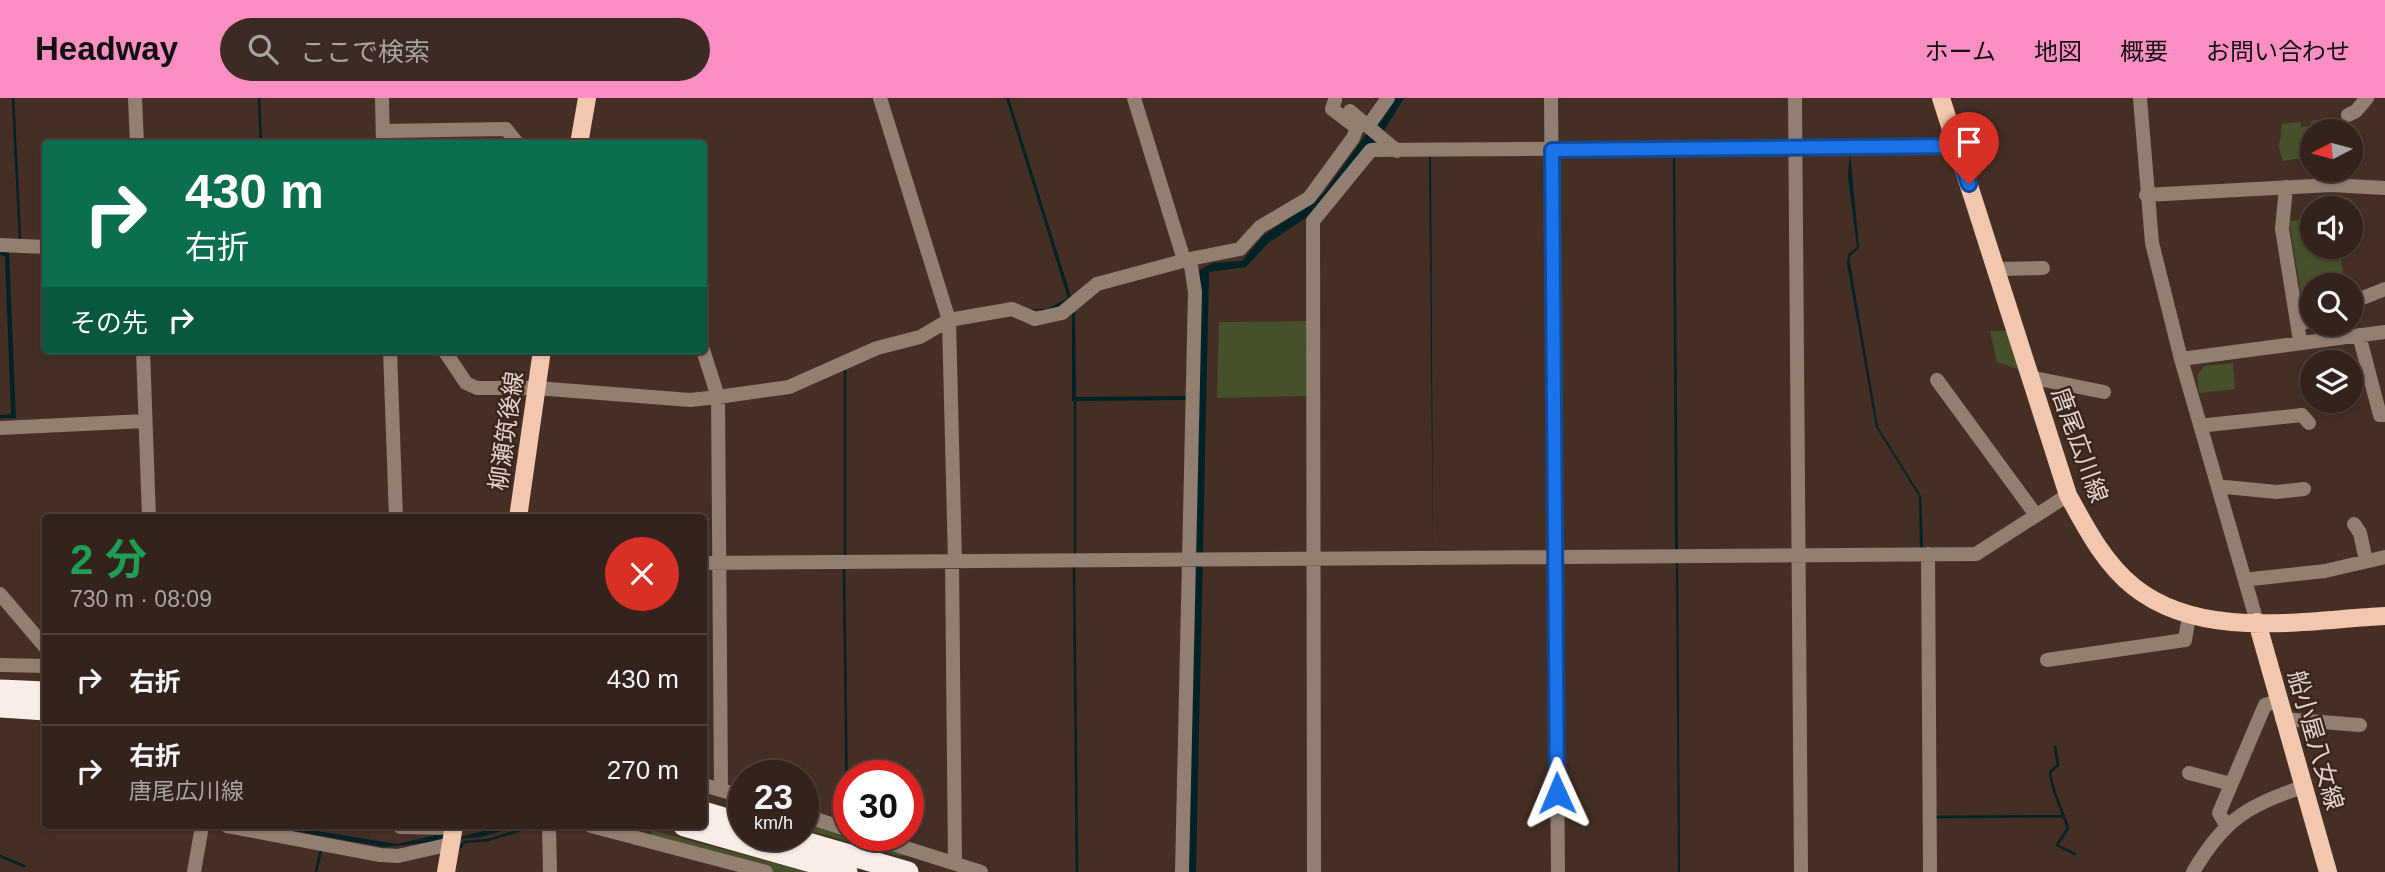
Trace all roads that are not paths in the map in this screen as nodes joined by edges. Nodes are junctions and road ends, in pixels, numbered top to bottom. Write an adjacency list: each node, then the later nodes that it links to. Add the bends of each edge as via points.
1 (135, 98): 16 (street)
2 (382, 98): 15 (street)
3 (587, 98): 18 (main road)
4 (880, 98): 34 (street)
5 (1134, 98): 28 (street)
6 (1388, 98): 14 (street)
7 (1551, 98): 21 (street)
8 (1795, 98): 20 (street)
9 (1941, 98): 19 (main road, 唐尾広川線)
10 (2140, 98): 25 (street)
11 (2367, 98): 13 (street)
12 (1333, 99): 14 (street); 28 (street, via 1332,109 1357,128 1309,198 1260,227 1240,249)
13 (2348, 115)
14 (1369, 125): 22 (street)
15 (383, 137): 17 (street, via 506,129)
16 (136, 140)
17 (515, 140)
18 (580, 140)
19 (1956, 146): 20 (street); 30 (main road, 唐尾広川線)
20 (1796, 148): 21 (street); 66 (street)
21 (1552, 150): 22 (street); 67 (street)
22 (1396, 151): 69 (street, via 1371,150 1313,221)
23 (2286, 187): 24 (street); 25 (street); 33 (street, via 2282,229)
24 (2385, 188)
25 (2146, 195): 46 (street, via 2152,243)
26 (0, 245): 27 (street)
27 (42, 247)
28 (1187, 259): 34 (street, via 1097,284 1062,313 1035,319 1012,309); 70 (street, via 1195,292)
29 (2043, 268): 30 (street)
30 (1995, 269): 47 (main road, 唐尾広川線)
31 (2385, 289): 32 (street)
32 (2363, 298)
33 (2300, 302)
34 (949, 320): 51 (street, via 920,337 877,348 789,387); 71 (street)
35 (2385, 332): 36 (street)
36 (2363, 335)
37 (2301, 336): 40 (street)
38 (2349, 336): 40 (street)
39 (2359, 336): 52 (street, via 2380,415)
40 (2300, 341): 46 (street)
41 (143, 354): 53 (street)
42 (390, 354): 61 (street)
43 (447, 354): 49 (street, via 466,383 477,388)
44 (541, 354): 49 (main road, 柳瀬筑後線)
45 (704, 354): 51 (street)
46 (2181, 359): 79 (street)
47 (2029, 377): 50 (street); 59 (main road, 唐尾広川線)
48 (1937, 380): 63 (street)
49 (536, 388): 51 (street, via 690,400); 62 (main road, 柳瀬筑後線)
50 (2104, 392)
51 (718, 397): 74 (street)
52 (2385, 415)
53 (145, 421): 56 (street); 60 (street)
54 (2309, 423): 55 (street, via 2302,415 2293,415)
55 (2207, 425)
56 (0, 428)
57 (2225, 486): 58 (street, via 2277,492)
58 (2304, 489)
59 (2068, 495): 63 (street); 77 (main road, 唐尾広川線, via 2090,535 2133,587)
60 (149, 514)
61 (397, 514)
62 (519, 514)
63 (2036, 515): 65 (street, via 1976,554)
64 (2354, 524): 72 (street)
65 (1928, 554): 66 (street); 121 (street)
66 (1799, 555): 67 (street); 120 (street)
67 (1555, 556): 69 (street); 119 (street)
68 (2385, 557): 72 (street)
69 (1312, 558): 70 (street); 118 (street)
70 (1189, 560): 71 (street); 117 (street)
71 (953, 561): 74 (street); 110 (street)
72 (2366, 561): 75 (street)
73 (707, 563): 74 (street)
74 (720, 563): 94 (street)
75 (2252, 579)
76 (0, 594): 80 (street)
77 (2189, 615): 79 (main road, 唐尾広川線); 81 (street, via 2185,640)
78 (2385, 616): 79 (main road, 唐尾広川線)
79 (2258, 622): 88 (main road, 船小屋八女線)
80 (42, 643)
81 (2047, 660)
82 (0, 664): 83 (street)
83 (42, 666)
84 (0, 690): 85 (highway)
85 (42, 692)
86 (0, 708): 87 (highway)
87 (42, 710)
88 (2280, 710): 89 (street); 91 (street, via 2265,705); 93 (main road, 船小屋八女線)
89 (2360, 725)
90 (2189, 773): 91 (street)
91 (2231, 785): 98 (street, via 2219,813)
92 (707, 786): 94 (street)
93 (2303, 787): 98 (street, via 2273,797); 123 (main road, 船小屋八女線)
94 (721, 790): 95 (street)
95 (728, 792)
96 (707, 813): 97 (highway)
97 (728, 819)
98 (2226, 825): 122 (street)
99 (201, 829): 111 (street)
100 (243, 829): 106 (street, via 398,856)
101 (418, 829): 106 (street)
102 (549, 829): 113 (street)
103 (616, 829): 105 (street)
104 (695, 829): 115 (highway)
105 (641, 832): 114 (street)
106 (453, 833): 112 (main road)
107 (819, 843): 109 (highway)
108 (892, 851): 109 (street)
109 (911, 862): 110 (street)
110 (955, 863): 116 (street)
111 (194, 872)
112 (446, 872)
113 (550, 872)
114 (766, 872)
115 (847, 872)
116 (981, 872)
117 (1182, 872)
118 (1314, 872)
119 (1558, 872)
120 (1801, 872)
121 (1930, 872)
122 (2193, 872)
123 (2328, 872)

